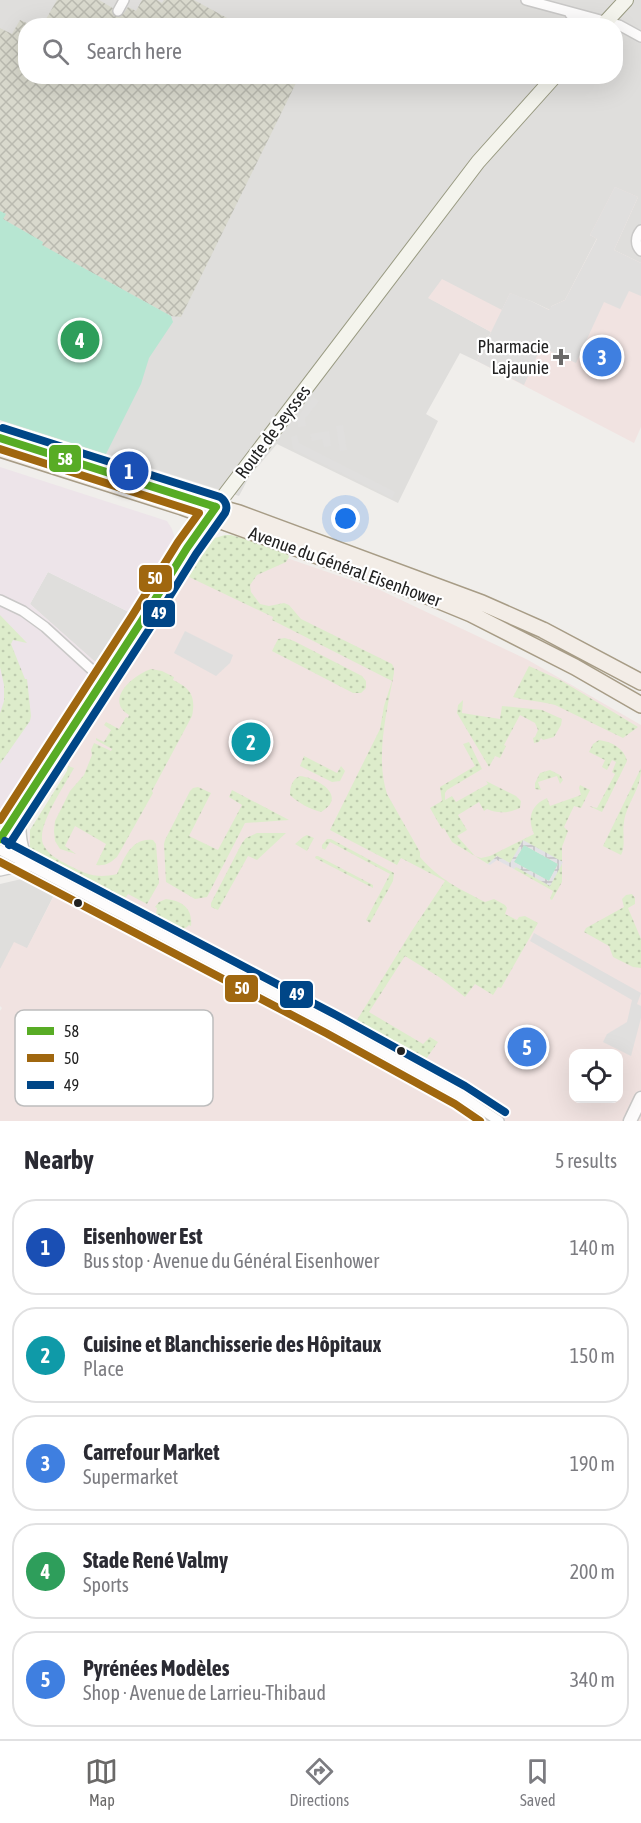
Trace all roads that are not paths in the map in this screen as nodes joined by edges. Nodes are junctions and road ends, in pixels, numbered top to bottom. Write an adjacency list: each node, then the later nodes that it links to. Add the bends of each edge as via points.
1 (124, 0): 4 (street)
2 (526, 0): 5 (street)
3 (626, 0): 8 (main road)
4 (118, 11)
5 (568, 12): 6 (street); 7 (street)
6 (574, 18)
7 (588, 18)
8 (609, 18)
9 (623, 27): 10 (street)
10 (641, 37)
11 (548, 84): 16 (main road, Route de Seysses, via 472,169)
12 (641, 230): 13 (street, via 636,237)
13 (641, 251)
14 (0, 438): 16 (main road, Avenue du Général Eisenhower)
15 (0, 449): 16 (main road, Avenue du Général Eisenhower, via 182,507)
16 (212, 512): 18 (main road, Route de Seysses); 19 (main road, Avenue du Général Eisenhower, via 255,518 482,603); 20 (main road, Avenue du Général Eisenhower, via 471,614)
17 (0, 600): 18 (street, via 45,627)
18 (103, 680): 21 (main road, Route de Seysses)
19 (641, 682)
20 (641, 705)
21 (20, 808): 22 (main road, Route de Seysses); 24 (street, via 21,840)
22 (0, 839)
23 (0, 850): 24 (street)
24 (31, 866): 25 (street); 27 (street, via 341,1029)
25 (0, 871)
26 (641, 1098): 28 (street)
27 (499, 1121)
28 (630, 1121)

